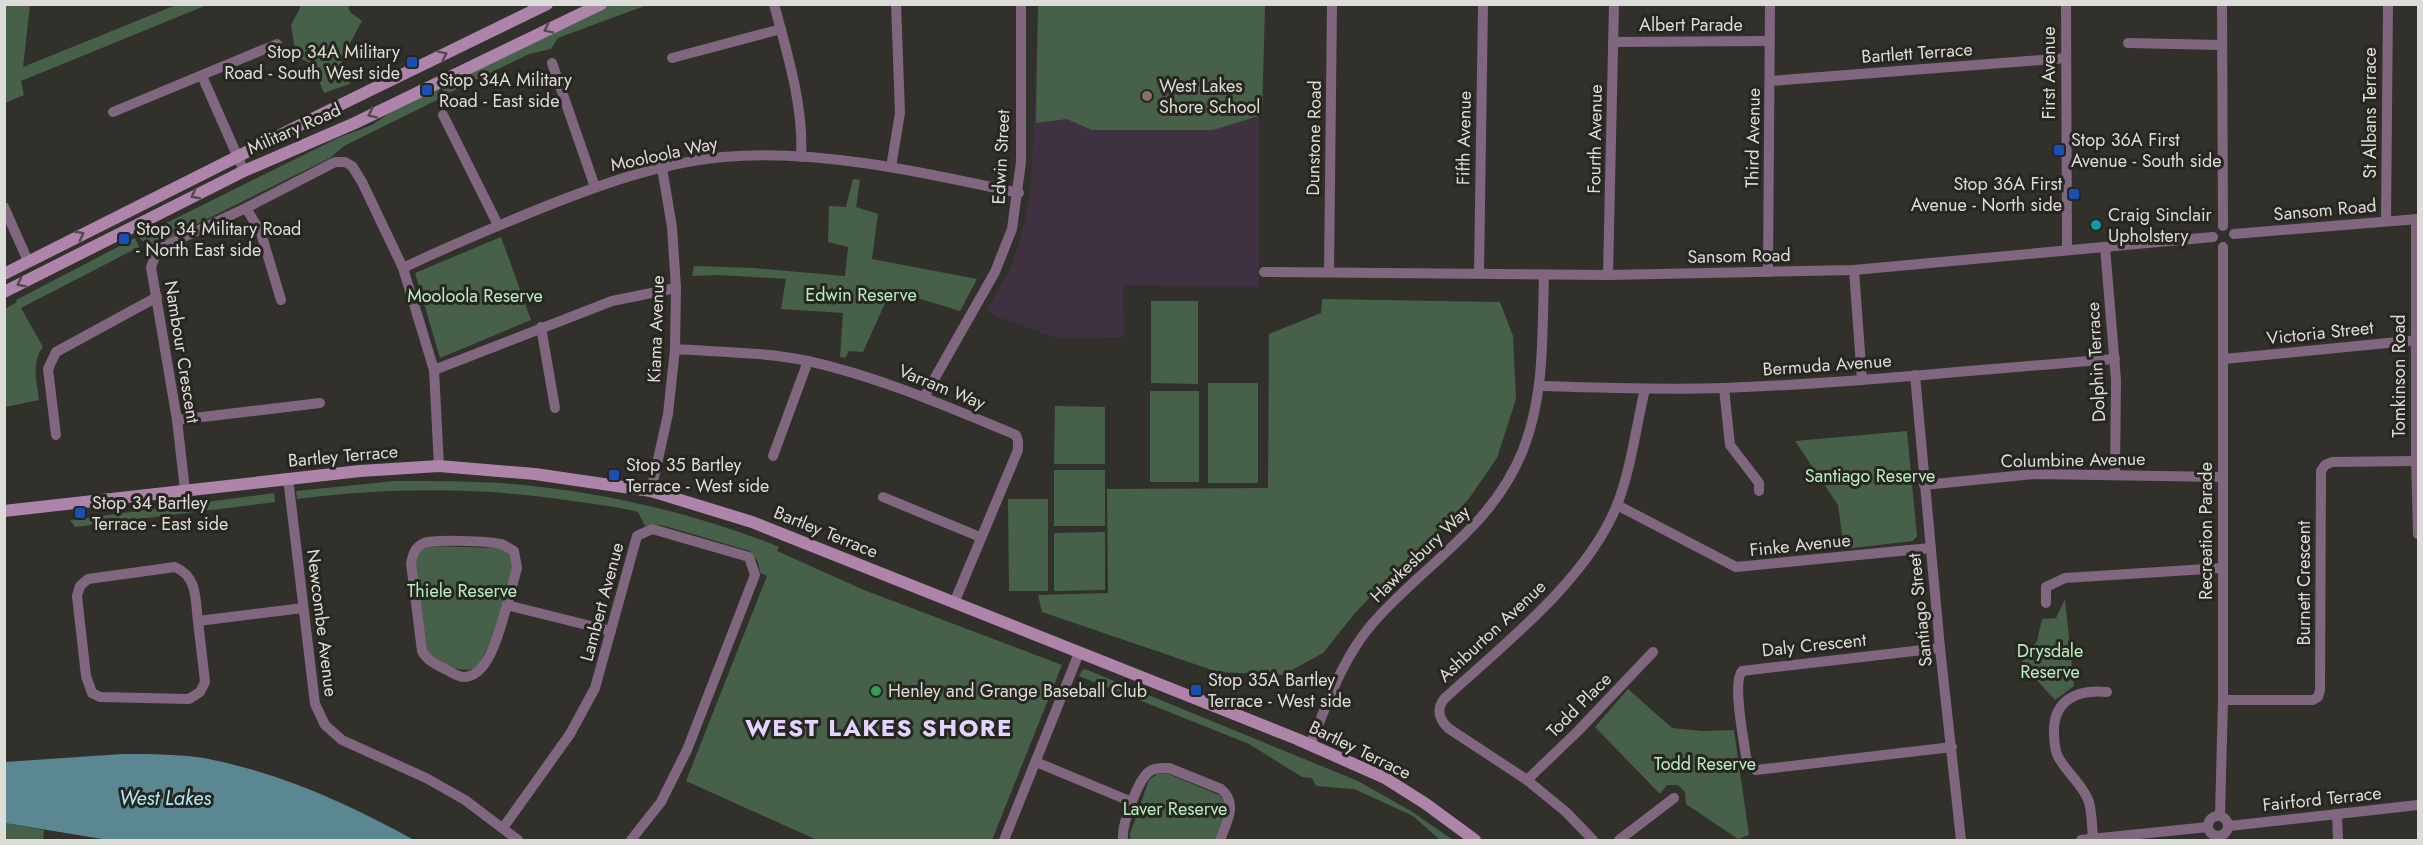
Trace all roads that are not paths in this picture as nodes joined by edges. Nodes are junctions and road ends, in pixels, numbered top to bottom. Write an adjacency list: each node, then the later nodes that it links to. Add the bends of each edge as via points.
1 (547, 4): 27 (street, Military Road, one-way to 1)
2 (774, 4): 13 (street)
3 (896, 4): 28 (street, via 900,113)
4 (1021, 4): 32 (street, Edwin Street)
5 (1332, 4): 48 (street, Dunstone Road)
6 (1483, 4): 50 (street, Fifth Avenue)
7 (1614, 4): 15 (street, Fourth Avenue)
8 (1770, 4): 14 (street, Third Avenue)
9 (2066, 4): 20 (street, First Avenue)
10 (2222, 4): 18 (street)
11 (2388, 4): 36 (street, St Albans Terrace)
12 (593, 6): 30 (street, Military Road, one-way to 30, via 355,123)
13 (780, 29): 19 (street); 26 (street, via 793,76)
14 (1769, 41): 15 (street, Albert Parade); 23 (street, Third Avenue)
15 (1613, 42): 53 (street, Fourth Avenue)
16 (277, 44): 22 (street)
17 (2128, 44): 18 (street)
18 (2221, 45): 38 (street)
19 (672, 58)
20 (2066, 58): 23 (street, Bartlett Terrace); 43 (street, First Avenue)
21 (552, 63): 31 (street)
22 (202, 76): 24 (street); 27 (street)
23 (1770, 81): 49 (street, Third Avenue)
24 (113, 112)
25 (443, 115): 37 (street)
26 (801, 156): 28 (street, Mooloola Way); 29 (street, Mooloola Way, via 723,157)
27 (237, 157): 30 (street); 44 (street, Military Road, one-way to 27)
28 (891, 167): 32 (street, Mooloola Way)
29 (662, 168): 31 (street, Mooloola Way); 54 (street, Kiama Avenue, via 672,227)
30 (244, 171): 55 (street, Military Road, one-way to 55)
31 (595, 187): 37 (street, Mooloola Way)
32 (1019, 193): 70 (street, Edwin Street, via 1005,250)
33 (4, 207): 44 (street)
34 (246, 208): 45 (street, Nambour Crescent, via 335,162 345,162 362,182); 56 (street, Nambour Crescent, via 158,249 151,267); 57 (street, via 261,233)
35 (2417, 219): 36 (street, Sansom Road); 59 (street, Tomkinson Road)
36 (2386, 221): 39 (street, Sansom Road)
37 (498, 225): 45 (street, Mooloola Way)
38 (2223, 226): 39 (street); 40 (street, via 2216,229)
39 (2234, 234): 42 (street, via 2233,242)
40 (2213, 237): 41 (street, Sansom Road); 42 (street)
41 (2105, 247): 43 (street, Sansom Road); 61 (street, Dolphin Terrace)
42 (2223, 247): 62 (street, Recreation Parade)
43 (2067, 250): 46 (street, Sansom Road)
44 (28, 261): 51 (street, Military Road)
45 (403, 268): 64 (street, Nambour Crescent)
46 (1854, 270): 49 (street, Sansom Road); 66 (street)
47 (1264, 272): 48 (street, Sansom Road)
48 (1329, 272): 50 (street, Sansom Road)
49 (1768, 272): 53 (street, Sansom Road)
50 (1479, 273): 52 (street, Sansom Road)
51 (4, 274)
52 (1544, 275): 53 (street, Sansom Road); 67 (street, Hawkesbury Way)
53 (1608, 275)
54 (676, 288): 58 (street, via 612,301); 60 (street, Kiama Avenue)
55 (4, 292)
56 (157, 297): 73 (street, Nambour Crescent); 74 (street, via 56,352 48,369)
57 (281, 300)
58 (541, 327): 64 (street); 72 (street)
59 (2417, 340): 62 (street, Victoria Street); 76 (street, Tomkinson Road)
60 (675, 350): 63 (street, Varram Way, via 751,352); 83 (street, Kiama Avenue, via 668,414)
61 (2115, 359): 65 (street, Bermuda Avenue); 78 (street, Dolphin Terrace)
62 (2224, 359): 79 (street, Recreation Parade)
63 (808, 361): 70 (street, Varram Way); 75 (street)
64 (434, 370): 77 (street, Nambour Crescent)
65 (1915, 375): 66 (street, Bermuda Avenue); 81 (street, Santiago Street)
66 (1862, 381): 68 (street, Bermuda Avenue)
67 (1540, 386): 69 (street, Bermuda Avenue); 103 (street, Hawkesbury Way, via 1523,451 1504,489 1465,537 1395,601 1358,643 1342,668)
68 (1724, 388): 69 (street, Bermuda Avenue); 84 (street, via 1730,445 1759,483)
69 (1645, 389): 86 (street, Ashburton Avenue)
70 (924, 397): 89 (street, Varram Way, via 1016,435 1018,450)
71 (320, 403): 73 (street)
72 (555, 408)
73 (177, 420): 82 (street, Nambour Crescent)
74 (56, 435)
75 (773, 456)
76 (2416, 461): 88 (street, Tomkinson Road); 102 (street, Burnett Crescent, via 2332,462 2321,471 2318,697)
77 (439, 466): 80 (street, Bartley Terrace); 83 (street, Bartley Terrace, via 536,474)
78 (2115, 475): 79 (street, Columbine Avenue); 81 (street, Columbine Avenue, via 2035,474)
79 (2223, 477): 91 (street, Recreation Parade)
80 (288, 478): 82 (street, Bartley Terrace); 95 (street, Newcombe Avenue)
81 (1924, 485): 90 (street, Santiago Street)
82 (185, 490): 87 (street, Bartley Terrace)
83 (651, 491): 92 (street, Bartley Terrace, via 752,522)
84 (1759, 491)
85 (883, 497): 89 (street)
86 (1617, 505): 90 (street, Finke Avenue, via 1737,567); 106 (street, Ashburton Avenue, via 1578,571 1440,706 1442,722 1448,728)
87 (4, 511)
88 (2418, 534)
89 (980, 537): 92 (street, Varram Way)
90 (1930, 548): 98 (street, Santiago Street)
91 (2222, 568): 93 (street, via 2066,578 2046,587); 102 (street, Recreation Parade)
92 (954, 603): 100 (street, Bartley Terrace)
93 (2046, 603)
94 (507, 605): 94 (street, via 483,668 474,675 458,675 430,661 422,651 411,563 416,549 428,542 507,546 514,551 517,568); 97 (street)
95 (303, 608): 96 (street); 114 (street, Newcombe Avenue, via 315,704 325,725 342,740 465,800)
96 (198, 621): 96 (street, via 205,682 200,692 189,699 100,697 92,693 86,676 77,596 88,579 175,567 186,572 193,582)
97 (612, 631): 114 (street, Lambert Avenue, via 595,688 570,734); 117 (street, Lambert Avenue, via 637,536 644,531 662,530 749,557 755,575 687,750 661,802)
98 (1940, 648): 104 (street, Santiago Street); 104 (street, Daly Crescent, via 1742,671 1738,688 1746,757 1756,770)
99 (1653, 652): 106 (street, Todd Place)
100 (1079, 653): 103 (street, Bartley Terrace); 105 (street)
101 (2107, 692): 115 (street, via 2076,695 2056,711 2054,720 2059,759 2083,789)
102 (2223, 700): 111 (street, Recreation Parade)
103 (1310, 745): 121 (street, Bartley Terrace, via 1384,778)
104 (1952, 747): 124 (street, Santiago Street)
105 (1036, 762): 108 (street); 118 (street)
106 (1527, 780): 122 (street, Ashburton Avenue)
107 (1674, 798): 123 (street)
108 (1132, 802): 119 (street); 120 (street, via 1146,774 1154,769 1169,768 1221,789 1232,806)
109 (2418, 805): 110 (street, Fairford Terrace)
110 (2337, 814): 112 (street, Fairford Terrace); 126 (street)
111 (2220, 816): 112 (street); 113 (street, via 2212,818)
112 (2229, 826): 113 (street, via 2219,836 2213,835)
113 (2208, 827): 115 (street)
114 (503, 828): 116 (street, Newcombe Avenue)
115 (2093, 839): 125 (street)
116 (518, 840)
117 (631, 840)
118 (1004, 840)
119 (1123, 840)
120 (1220, 840)
121 (1475, 840)
122 (1593, 840)
123 (1619, 840)
124 (1961, 840)
125 (2081, 840)
126 (2338, 840)

